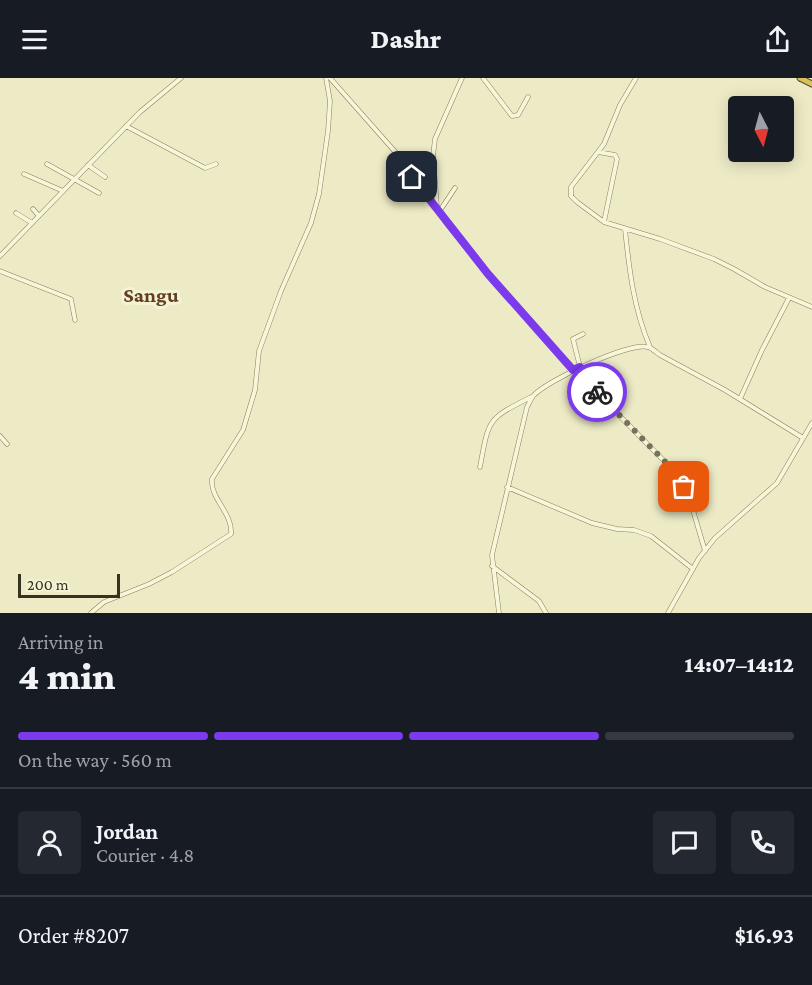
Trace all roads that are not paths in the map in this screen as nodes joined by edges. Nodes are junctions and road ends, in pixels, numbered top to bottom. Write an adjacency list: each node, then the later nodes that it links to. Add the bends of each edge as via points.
1 (181, 78): 9 (street)
2 (328, 78): 21 (street, via 398,155); 47 (street, via 328,131 311,223 259,351 255,390 243,430 211,483 229,520 231,534 172,573 104,603)
3 (462, 78): 21 (street, via 435,138)
4 (483, 78): 8 (street, via 512,116 518,115)
5 (636, 78): 10 (street)
6 (801, 78): 7 (highway)
7 (812, 84)
8 (528, 97)
9 (126, 126): 12 (street, via 205,168); 13 (street)
10 (598, 152): 24 (street, via 615,155 617,159); 24 (street, via 570,193)
11 (47, 164): 16 (street)
12 (216, 164)
13 (88, 165): 15 (street); 16 (street)
14 (24, 174): 18 (street)
15 (105, 177)
16 (74, 180): 18 (street); 19 (street)
17 (455, 188): 21 (street)
18 (63, 191): 23 (street)
19 (99, 193)
20 (33, 209): 23 (street)
21 (438, 210): 35 (street, via 488,274)
22 (16, 213): 25 (street)
23 (39, 216): 25 (street)
24 (604, 222): 26 (street)
25 (32, 224): 27 (street)
26 (625, 229): 29 (street, via 714,259); 33 (street, via 632,286)
27 (0, 256)
28 (0, 271): 31 (street, via 71,299)
29 (789, 298): 30 (street); 37 (street)
30 (812, 307)
31 (75, 320)
32 (583, 334): 34 (street, via 573,339)
33 (650, 347): 34 (street); 37 (street)
34 (580, 367): 35 (street); 44 (street, via 602,398 675,472 690,500)
35 (573, 370): 36 (street)
36 (534, 395): 42 (street, via 492,421); 43 (street, via 527,407)
37 (740, 399): 40 (street)
38 (812, 423): 40 (street)
39 (0, 436): 41 (street)
40 (803, 438): 44 (street, via 777,483)
41 (7, 444)
42 (480, 468)
43 (507, 487): 45 (street); 46 (street, via 592,524 651,536)
44 (705, 551): 46 (street)
45 (492, 566): 48 (street); 49 (street, via 539,601)
46 (693, 569): 50 (street)
47 (91, 613)
48 (499, 613)
49 (546, 613)
50 (668, 613)

